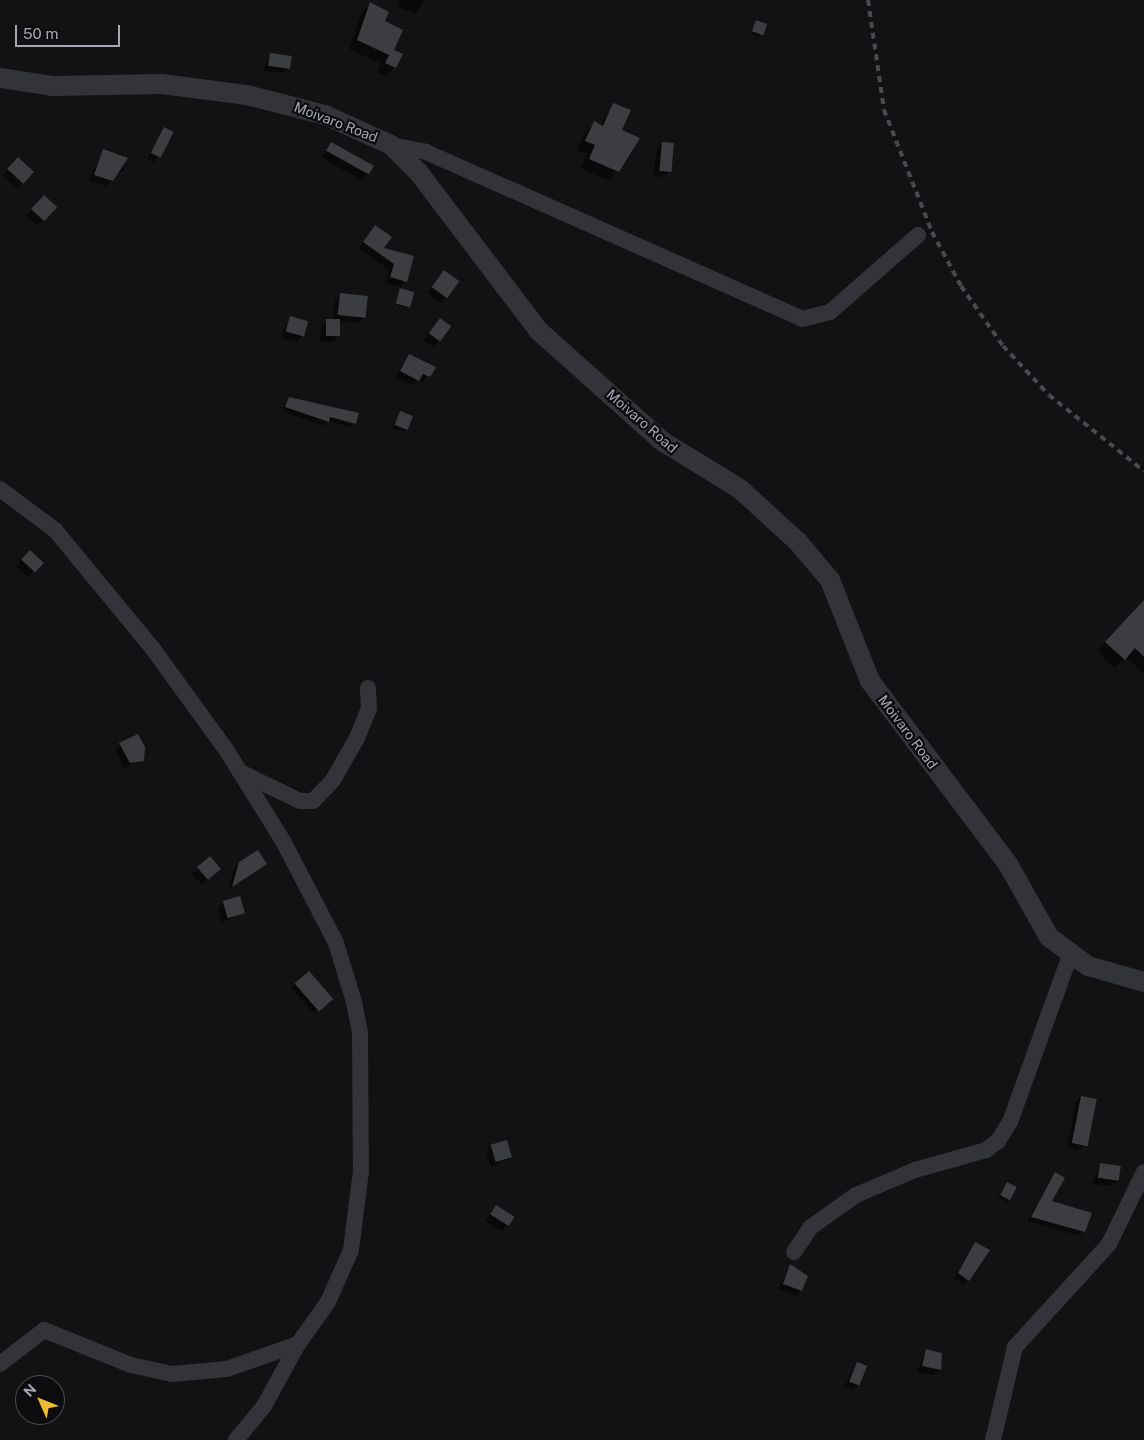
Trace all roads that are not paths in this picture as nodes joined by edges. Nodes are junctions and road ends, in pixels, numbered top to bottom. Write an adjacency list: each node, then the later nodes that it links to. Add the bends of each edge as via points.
1 (0, 78): 2 (street, Moivaro Road, via 53,86 162,84 247,95 325,115)
2 (391, 144): 3 (street, via 426,152 802,319 830,312); 7 (street, Moivaro Road, via 419,173 539,331 662,441 740,489 798,542 830,580 870,680 1008,864 1042,929)
3 (918, 235)
4 (0, 489): 6 (street, via 37,513 76,555 153,649)
5 (368, 688): 6 (street, via 370,710 357,738 333,780 313,801 300,801)
6 (240, 772): 11 (street, via 283,841 336,943 360,1033 361,1171 351,1250 328,1302)
7 (1070, 955): 8 (street, Moivaro Road, via 1093,968); 10 (street, via 1010,1122 998,1141 986,1150 915,1170 856,1195 811,1227)
8 (1144, 982)
9 (1144, 1172): 14 (street, via 1109,1244 1015,1348)
10 (794, 1252)
11 (298, 1344): 12 (street, via 227,1369 172,1374 131,1365 44,1330); 13 (street, via 264,1406)
12 (0, 1364)
13 (236, 1440)
14 (993, 1440)

